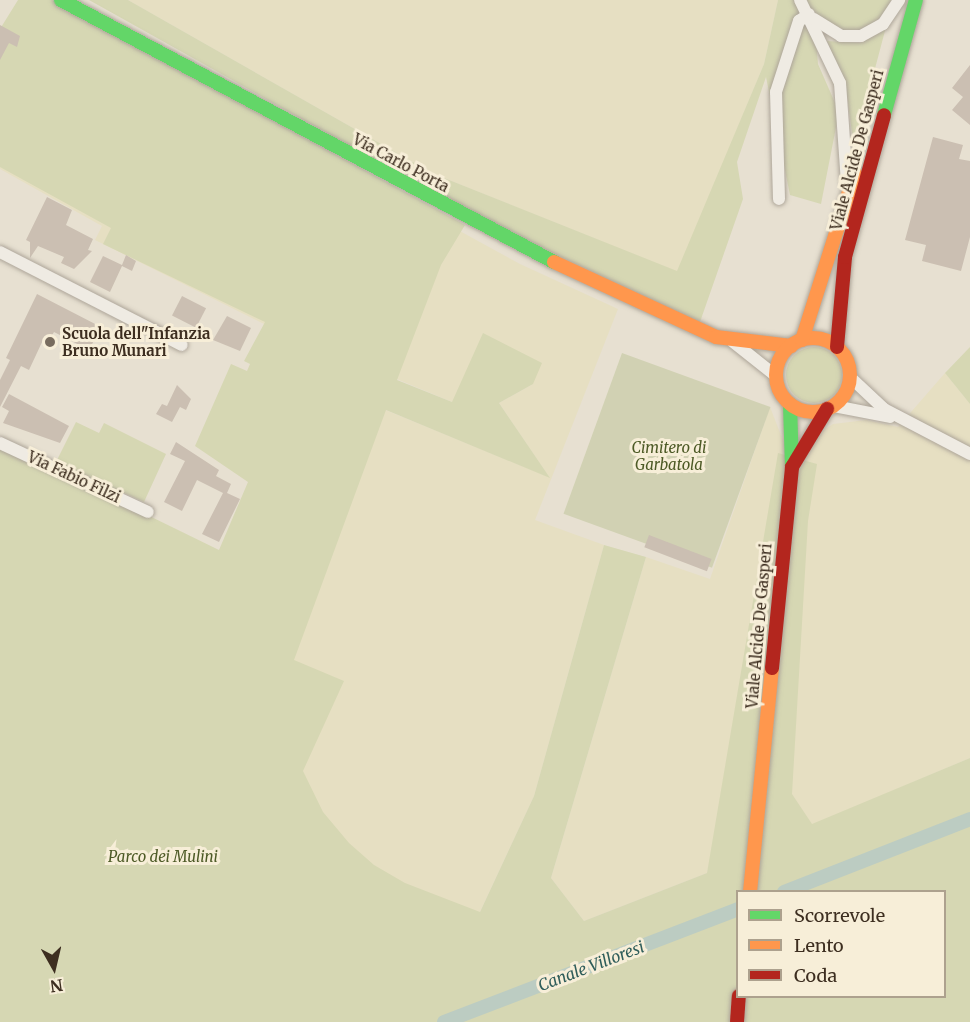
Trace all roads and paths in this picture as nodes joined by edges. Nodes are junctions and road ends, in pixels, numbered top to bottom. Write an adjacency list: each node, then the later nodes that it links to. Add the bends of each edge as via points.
1 (61, 0): 10 (street, Via Carlo Porta, via 517,244)
2 (800, 0): 6 (street)
3 (899, 0): 6 (street, via 883,24 861,36 830,31)
4 (906, 0): 8 (street, Viale Alcide De Gasperi)
5 (916, 0): 13 (street, Viale Alcide De Gasperi, via 845,257)
6 (809, 14): 7 (street, via 799,21 776,92); 8 (street, via 830,56 844,102)
7 (779, 199)
8 (846, 203): 11 (street, Viale Alcide De Gasperi)
9 (0, 252): 12 (street)
10 (732, 341): 11 (street, Via Carlo Porta); 14 (street)
11 (796, 343): 13 (street, via 820,340); 14 (street)
12 (182, 345)
13 (837, 347): 15 (street, via 847,360)
14 (776, 376): 16 (street)
15 (850, 377): 17 (street); 18 (street, via 869,399)
16 (790, 404): 17 (street, via 808,412); 21 (street)
17 (831, 407): 18 (street); 21 (street, Viale Alcide De Gasperi)
18 (900, 419): 20 (street)
19 (0, 443): 22 (street, Via Fabio Filzi)
20 (970, 454)
21 (792, 467): 23 (street, Viale Alcide De Gasperi)
22 (148, 512)
23 (750, 890)
24 (739, 998): 25 (street)
25 (737, 1022)

